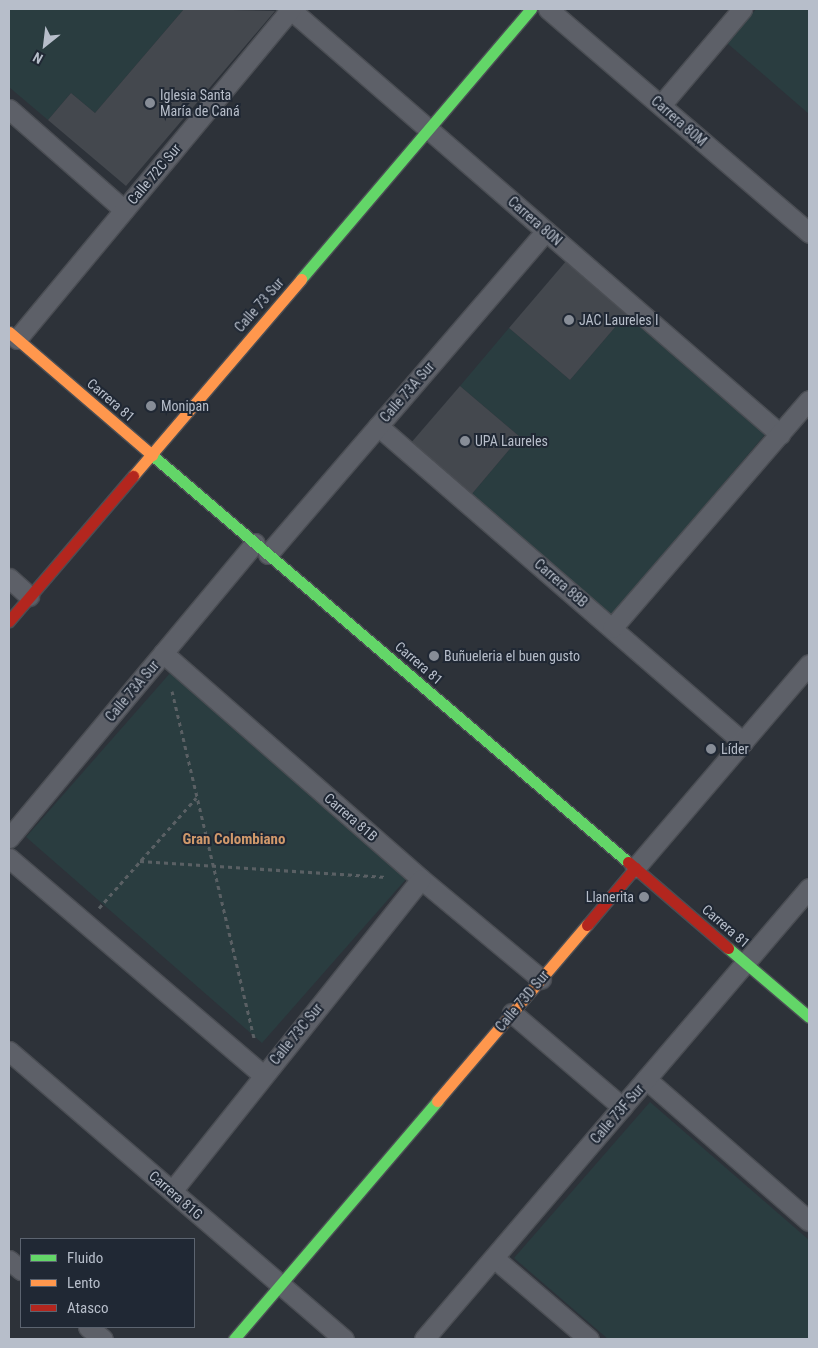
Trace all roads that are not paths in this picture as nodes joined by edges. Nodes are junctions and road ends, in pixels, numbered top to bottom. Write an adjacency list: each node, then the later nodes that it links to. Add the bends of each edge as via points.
1 (291, 9): 7 (street, Carrera 80N); 8 (street, Calle 72C Sur)
2 (531, 9): 7 (street, Calle 73 Sur)
3 (548, 9): 5 (street, Carrera 80M)
4 (742, 9): 5 (street)
5 (661, 105): 10 (street, Carrera 80M)
6 (9, 108): 8 (street)
7 (429, 129): 9 (street, Carrera 80N); 15 (street, Calle 73 Sur)
8 (124, 210): 11 (street, Calle 72C Sur)
9 (546, 231): 13 (street, Calle 73A Sur); 14 (street, Carrera 80N)
10 (809, 233)
11 (13, 335): 15 (street, Carrera 81)
12 (809, 400): 14 (street)
13 (378, 426): 16 (street, Calle 73A Sur); 20 (street, Carrera 88B)
14 (780, 434): 20 (street)
15 (151, 454): 16 (street, Carrera 81); 18 (street, Calle 73 Sur)
16 (261, 548): 21 (street, Calle 73A Sur); 26 (street, Carrera 81)
17 (9, 578): 18 (street)
18 (30, 596): 19 (street, Calle 73 Sur)
19 (9, 620)
20 (612, 628): 23 (street, Carrera 88B)
21 (163, 653): 24 (street, Calle 73A Sur); 27 (street, Carrera 81B)
22 (809, 664): 23 (street, Calle 73D Sur)
23 (743, 742): 26 (street, Calle 73D Sur)
24 (9, 838)
25 (9, 858): 34 (street)
26 (635, 868): 29 (street, Carrera 81); 30 (street, Calle 73D Sur)
27 (421, 879): 30 (street, Carrera 81B); 34 (street, Calle 73C Sur)
28 (809, 888): 29 (street, Calle 73F Sur)
29 (746, 963): 32 (street, Carrera 81); 35 (street, Calle 73F Sur)
30 (541, 979): 31 (street, Calle 73D Sur)
31 (512, 1013): 36 (street); 42 (street, Calle 73D Sur)
32 (809, 1017)
33 (9, 1051): 37 (street, Carrera 81G)
34 (263, 1075): 37 (street, Calle 73C Sur)
35 (646, 1080): 36 (street, Calle 73F Sur); 38 (street)
36 (622, 1107): 39 (street, Calle 73F Sur)
37 (172, 1191): 42 (street, Carrera 81G)
38 (809, 1221)
39 (494, 1258): 47 (street, Calle 73F Sur); 48 (street)
40 (9, 1260): 41 (street)
41 (20, 1269)
42 (280, 1285): 45 (street, Calle 73D Sur); 46 (street, Carrera 81G)
43 (89, 1328): 44 (street)
44 (103, 1339)
45 (234, 1339)
46 (344, 1339)
47 (424, 1339)
48 (588, 1339)

